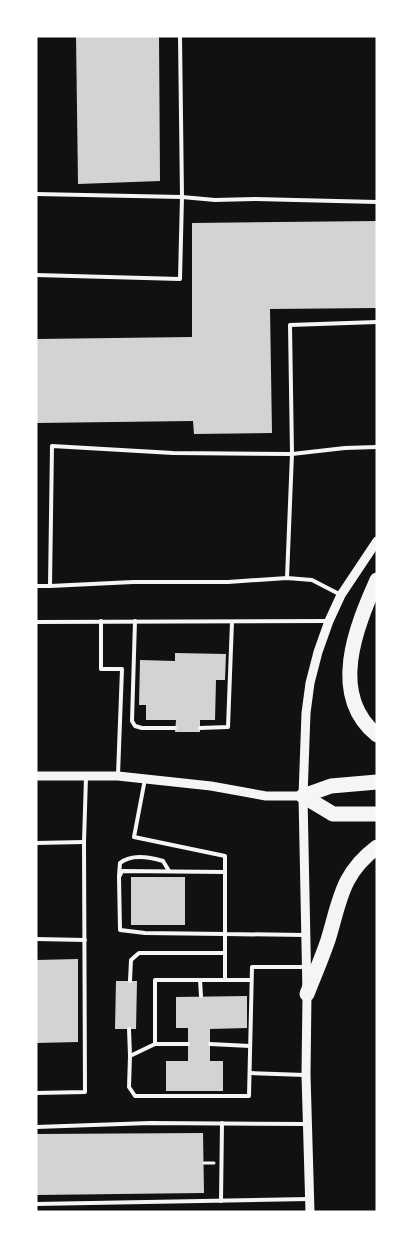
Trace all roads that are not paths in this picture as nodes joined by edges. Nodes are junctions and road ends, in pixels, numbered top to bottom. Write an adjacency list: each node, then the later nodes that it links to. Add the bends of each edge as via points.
1 (180, 36): 3 (lane)
2 (36, 194): 3 (lane)
3 (182, 198): 4 (lane); 5 (lane, via 180,280)
4 (377, 202)
5 (36, 275)
6 (377, 322): 8 (lane, via 290,325)
7 (377, 447): 8 (lane)
8 (292, 454): 10 (lane); 13 (lane, via 173,453 52,446)
9 (377, 541): 14 (street)
10 (287, 578): 13 (lane); 14 (lane, via 312,580)
11 (377, 580): 22 (highway, via 356,631 350,655 350,676 352,697 360,717)
12 (36, 586): 13 (lane)
13 (50, 586)
14 (341, 595): 16 (street)
15 (101, 620): 17 (lane); 18 (lane); 25 (lane, via 101,668 122,669)
16 (329, 621): 19 (lane); 28 (street, via 309,690)
17 (36, 622)
18 (135, 622): 19 (lane); 20 (lane, via 132,722 142,728)
19 (232, 622): 21 (lane, via 228,727)
20 (175, 728)
21 (200, 728)
22 (377, 735)
23 (86, 775): 24 (street); 25 (street); 30 (lane)
24 (36, 776)
25 (118, 776): 26 (street)
26 (146, 779): 28 (street, via 266,796); 34 (lane, via 134,837 225,856)
27 (377, 782): 28 (highway, via 331,786)
28 (303, 796): 29 (highway, via 334,814); 37 (street)
29 (377, 814)
30 (84, 842): 31 (lane); 39 (lane)
31 (36, 843)
32 (377, 847): 46 (highway, via 355,866 338,901 328,940)
33 (169, 871): 34 (lane); 35 (lane, via 122,871); 35 (lane, via 163,862 150,857 126,858 120,863)
34 (225, 872): 36 (lane)
35 (119, 878): 36 (lane, via 120,930)
36 (226, 934): 37 (lane); 40 (lane)
37 (305, 935): 41 (street)
38 (36, 939): 39 (lane)
39 (85, 940): 56 (lane, via 86,1092)
40 (225, 953): 43 (lane); 45 (lane, via 139,952 131,960)
41 (306, 966): 44 (lane, via 252,967); 46 (street)
42 (200, 980): 43 (lane); 47 (lane); 49 (lane, via 155,980)
43 (225, 980): 44 (lane)
44 (252, 980): 52 (lane)
45 (130, 981)
46 (307, 994): 55 (street)
47 (201, 996)
48 (129, 1029): 53 (lane)
49 (155, 1044): 50 (lane); 53 (lane)
50 (188, 1044)
51 (210, 1044): 52 (lane)
52 (250, 1046): 54 (lane)
53 (130, 1056): 54 (lane, via 129,1087 135,1096 249,1096)
54 (250, 1073): 55 (lane)
55 (306, 1075): 58 (street)
56 (36, 1093)
57 (222, 1123): 58 (lane); 59 (lane); 61 (lane)
58 (308, 1124): 60 (street)
59 (36, 1127)
60 (310, 1199): 61 (lane); 63 (street)
61 (221, 1201): 62 (lane)
62 (36, 1204)
63 (310, 1212)

